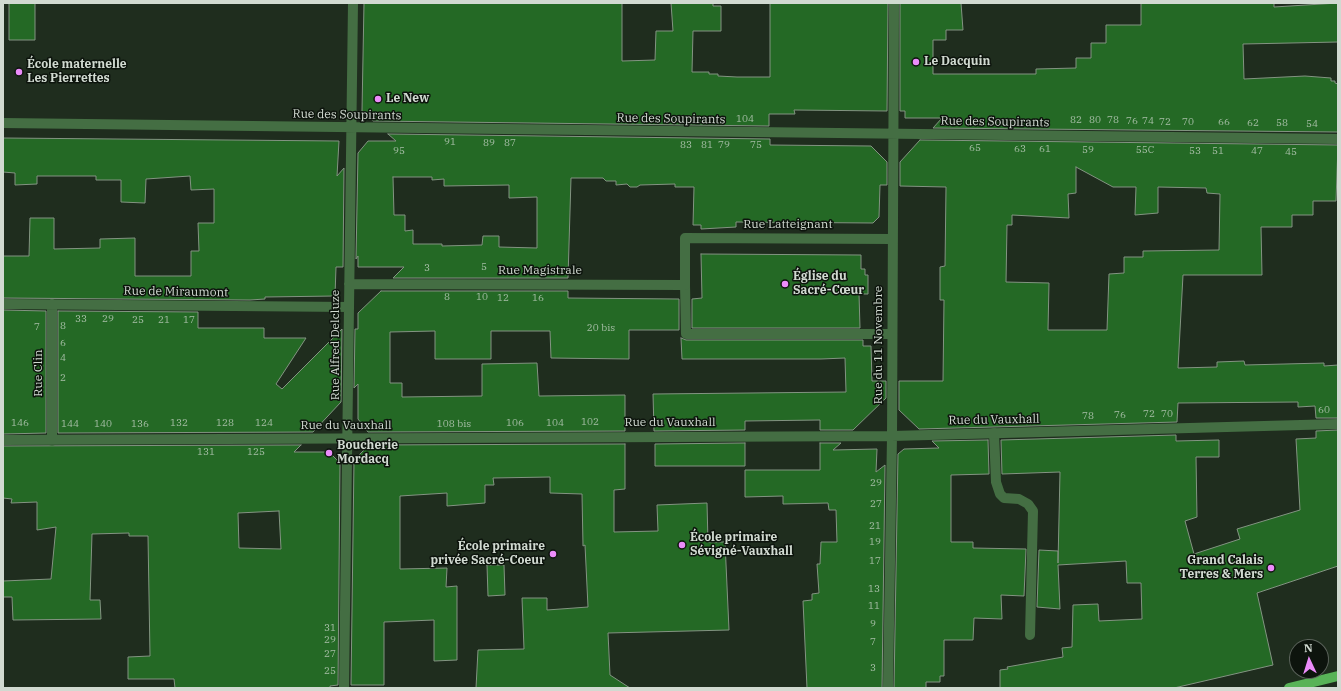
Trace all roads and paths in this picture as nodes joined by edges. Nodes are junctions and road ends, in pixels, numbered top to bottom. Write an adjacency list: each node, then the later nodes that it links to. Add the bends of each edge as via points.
1 (353, 3): 4 (street, Rue Alfred Delcluze)
2 (894, 3): 5 (street, Rue du 11 Novembre)
3 (3, 122): 4 (street, Rue des Soupirants)
4 (352, 128): 5 (street, Rue des Soupirants); 8 (street, Rue Alfred Delcluze)
5 (893, 134): 6 (street, Rue des Soupirants); 7 (street, Rue du 11 Novembre)
6 (1338, 139)
7 (892, 239): 9 (street, Rue Latteignant, via 685,238); 13 (street, Rue du 11 Novembre)
8 (349, 284): 9 (street, Rue Magistrale); 12 (street, Rue Alfred Delcluze)
9 (685, 285): 13 (street, via 686,334)
10 (3, 304): 11 (street, Rue de Miraumont)
11 (52, 304): 12 (street, Rue de Miraumont); 19 (street, Rue Clin)
12 (349, 307): 18 (street, Rue Alfred Delcluze)
13 (892, 334): 16 (street, Rue du 11 Novembre)
14 (1338, 424): 15 (street, Rue du Vauxhall)
15 (994, 433): 16 (street, Rue du Vauxhall); 20 (street, via 996,482 1000,494 1004,498 1019,499 1028,504 1033,511)
16 (892, 436): 18 (street, Rue du Vauxhall); 23 (street, Rue du 11 Novembre)
17 (3, 440): 19 (street, Rue du Vauxhall)
18 (348, 440): 19 (street, Rue du Vauxhall); 22 (street, Rue Alfred Delcluze)
19 (52, 441)
20 (1030, 635)
21 (1338, 676): 24 (main road)
22 (344, 688)
23 (888, 688)
24 (1289, 688)

